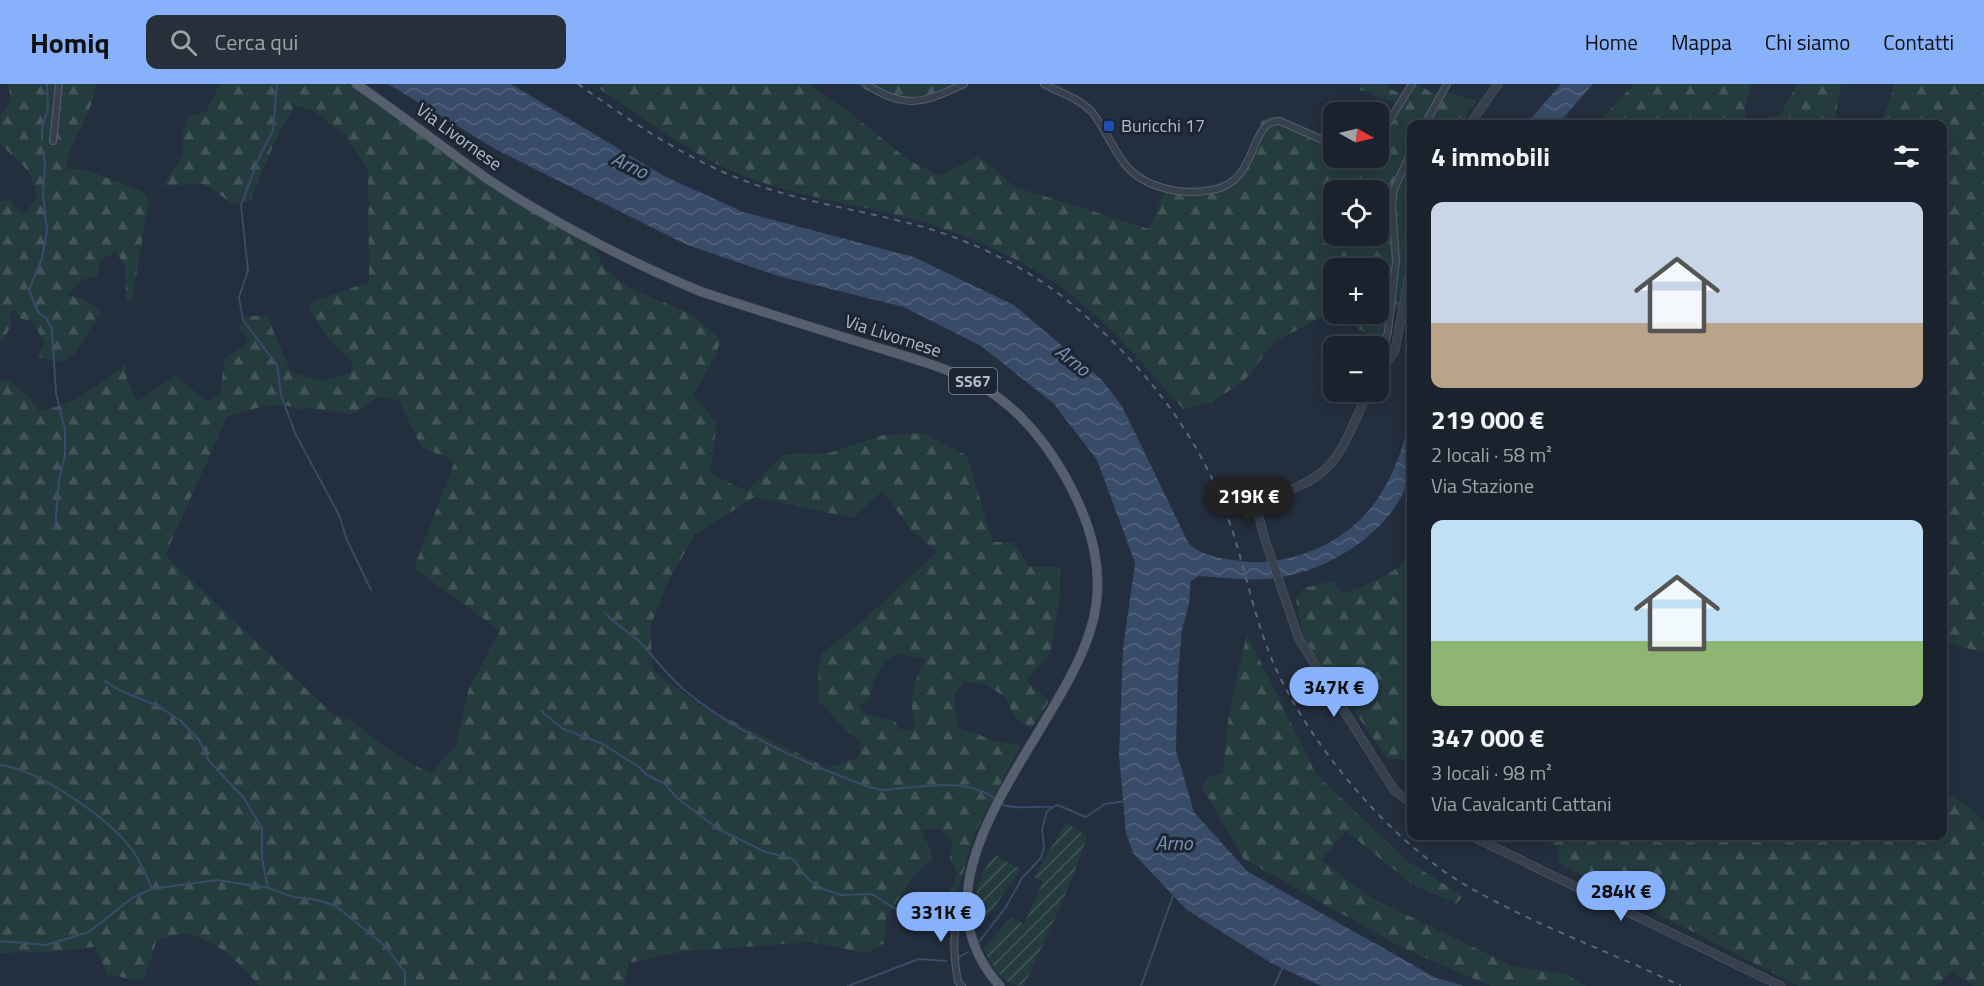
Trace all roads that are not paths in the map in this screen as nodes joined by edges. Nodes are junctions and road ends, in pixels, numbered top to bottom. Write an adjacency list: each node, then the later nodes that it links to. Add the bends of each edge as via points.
1 (59, 84): 12 (street)
2 (356, 84): 23 (main road, Via Livornese / SS67, via 488,179 543,213 702,292 973,381 1023,418 1047,447 1083,508 1094,538 1097,571 1091,628 1061,695 986,828 976,852)
3 (866, 84): 4 (street, via 884,96 911,103)
4 (964, 84)
5 (1044, 84): 13 (street, via 1079,101 1092,113 1133,172 1179,193 1212,190 1232,183 1249,162 1263,127 1273,121)
6 (1412, 84): 11 (street)
7 (1447, 84): 9 (street)
8 (1498, 84): 10 (street)
9 (1427, 120)
10 (1473, 120)
11 (1389, 121)
12 (53, 141)
13 (1323, 141)
14 (1407, 161): 16 (street, via 1394,189 1392,206 1396,261)
15 (1407, 286): 17 (street, via 1395,350)
16 (1387, 336)
17 (1389, 360)
18 (1363, 402): 19 (street, via 1334,461 1306,483)
19 (1263, 499): 20 (street); 20 (street, via 1258,495 1250,497 1250,505)
20 (1257, 509): 21 (street, via 1299,639 1394,790)
21 (1407, 800)
22 (1479, 840): 26 (street)
23 (967, 896): 24 (street, via 954,925 952,951); 25 (main road, Via Livornese / SS67, via 965,911 977,957)
24 (962, 986)
25 (1000, 986)
26 (1781, 986)

